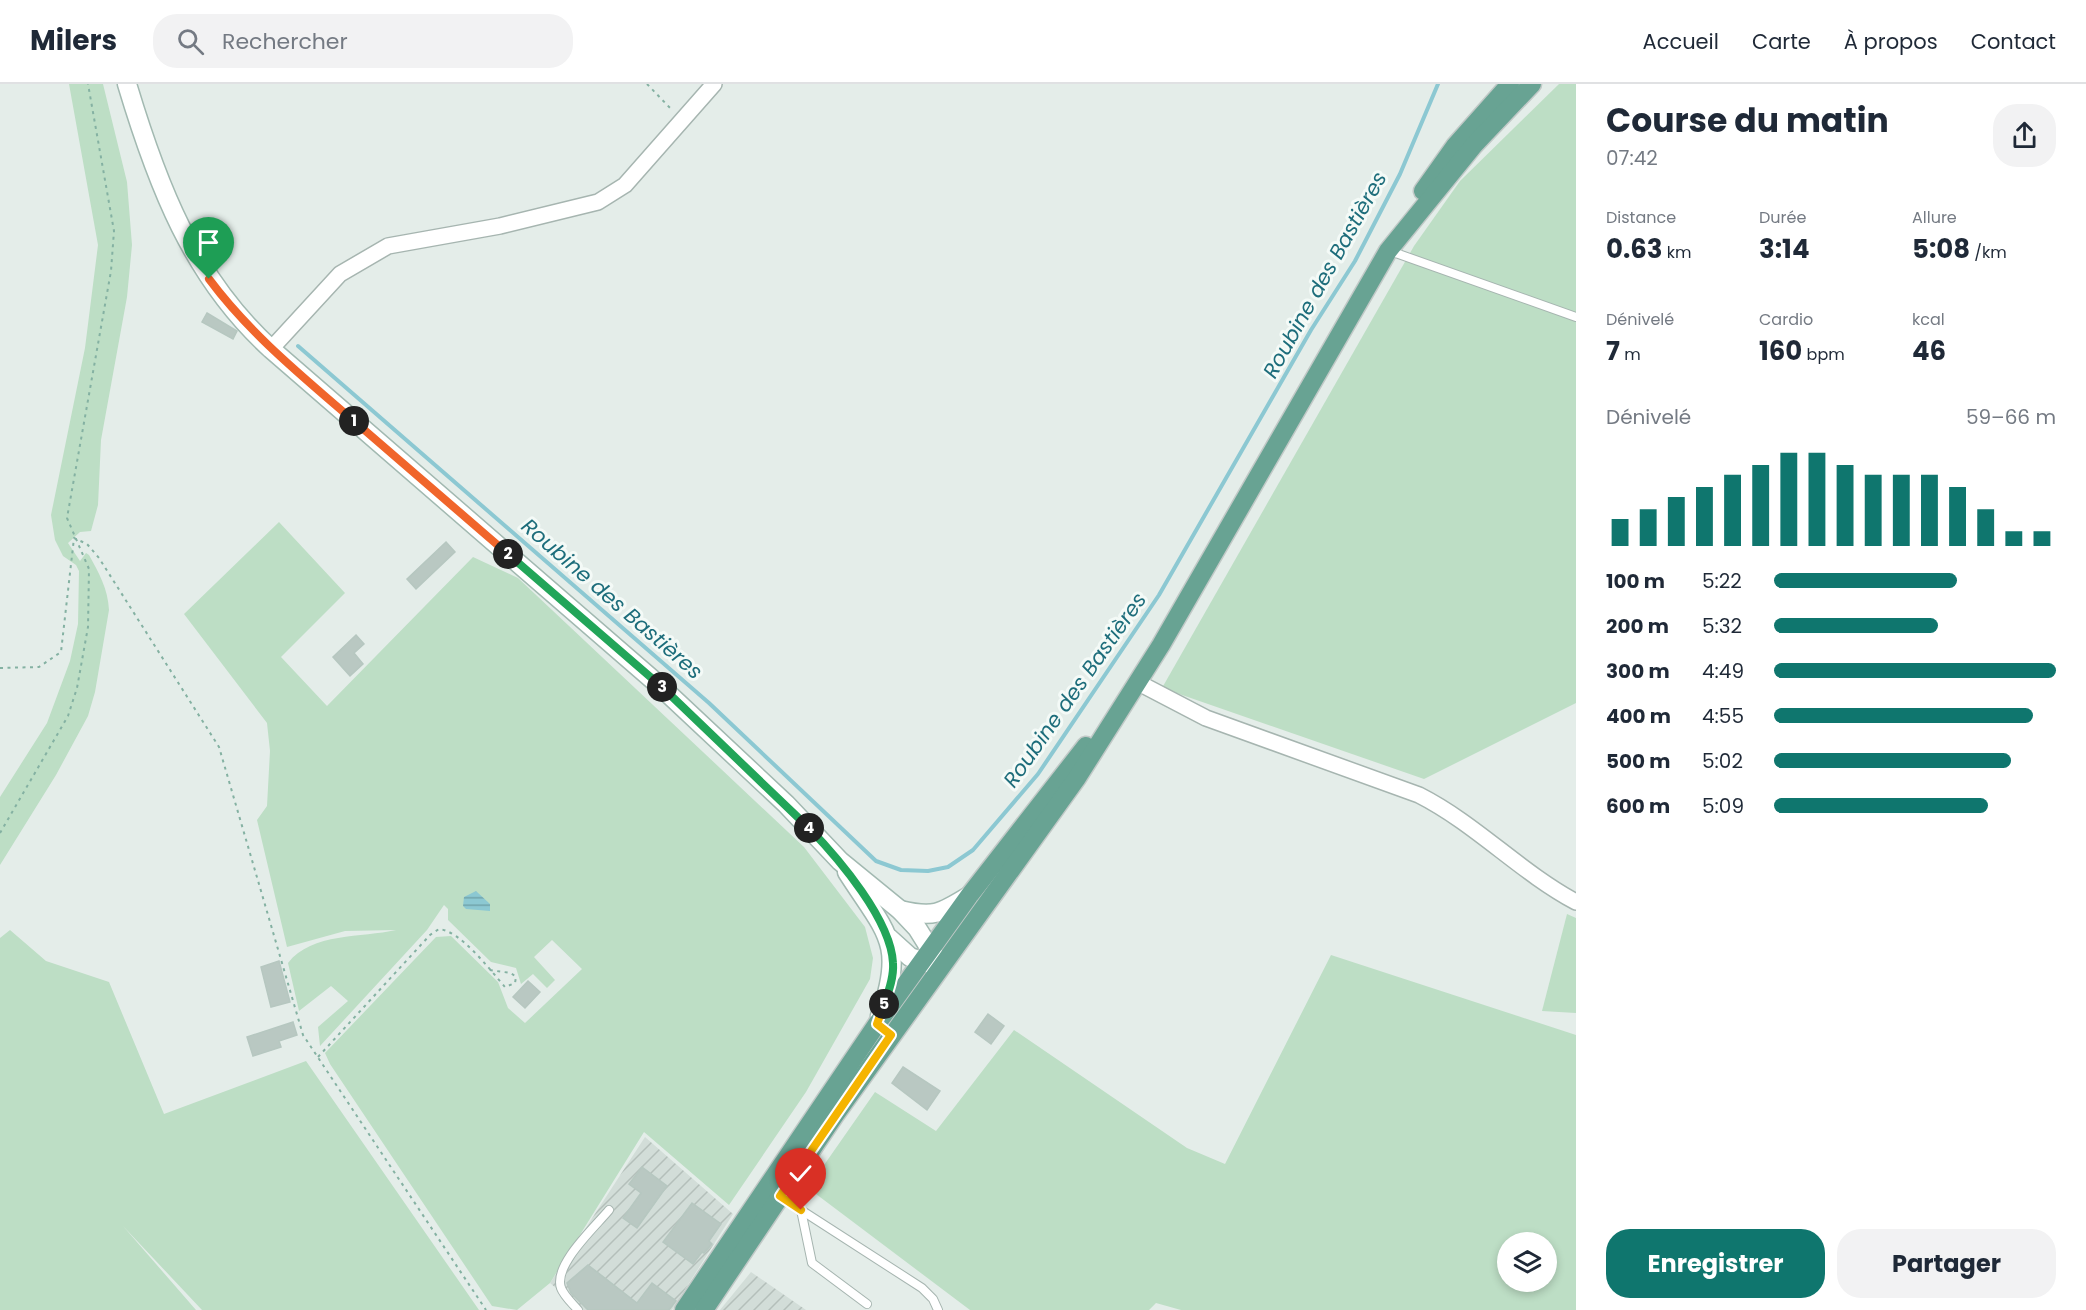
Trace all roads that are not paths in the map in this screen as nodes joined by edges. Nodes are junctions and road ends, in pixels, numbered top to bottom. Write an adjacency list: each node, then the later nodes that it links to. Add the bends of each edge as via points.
1 (128, 84): 7 (main road, via 154,169 189,247 233,311)
2 (714, 84): 7 (street, via 625,185 598,202 500,226 388,246 340,274)
3 (1510, 84): 5 (main road, via 1434,173)
4 (1532, 84): 5 (main road, via 1474,145)
5 (1391, 246): 6 (lane); 8 (main road)
6 (1576, 317)
7 (271, 349): 10 (main road, via 660,686 786,804)
8 (1137, 682): 9 (main road); 12 (street, via 1206,718 1419,795)
9 (1117, 711): 11 (main road, via 1065,770); 16 (main road, via 1077,778)
10 (840, 861): 13 (main road); 14 (main road)
11 (969, 896): 13 (main road, via 935,915); 15 (main road)
12 (1576, 902)
13 (900, 910): 15 (main road)
14 (889, 938): 15 (main road, via 903,953); 17 (main road, via 894,965)
15 (926, 955): 16 (main road); 17 (main road)
16 (940, 968): 18 (main road)
17 (877, 1024): 18 (lane); 19 (main road)
18 (891, 1035): 19 (main road)
19 (773, 1191): 21 (lane); 23 (main road)
20 (609, 1210): 24 (lane, via 560,1274 561,1287)
21 (801, 1210): 22 (lane, via 812,1263); 25 (lane, via 922,1288)
22 (867, 1304)
23 (696, 1308)
24 (578, 1310)
25 (938, 1310)

